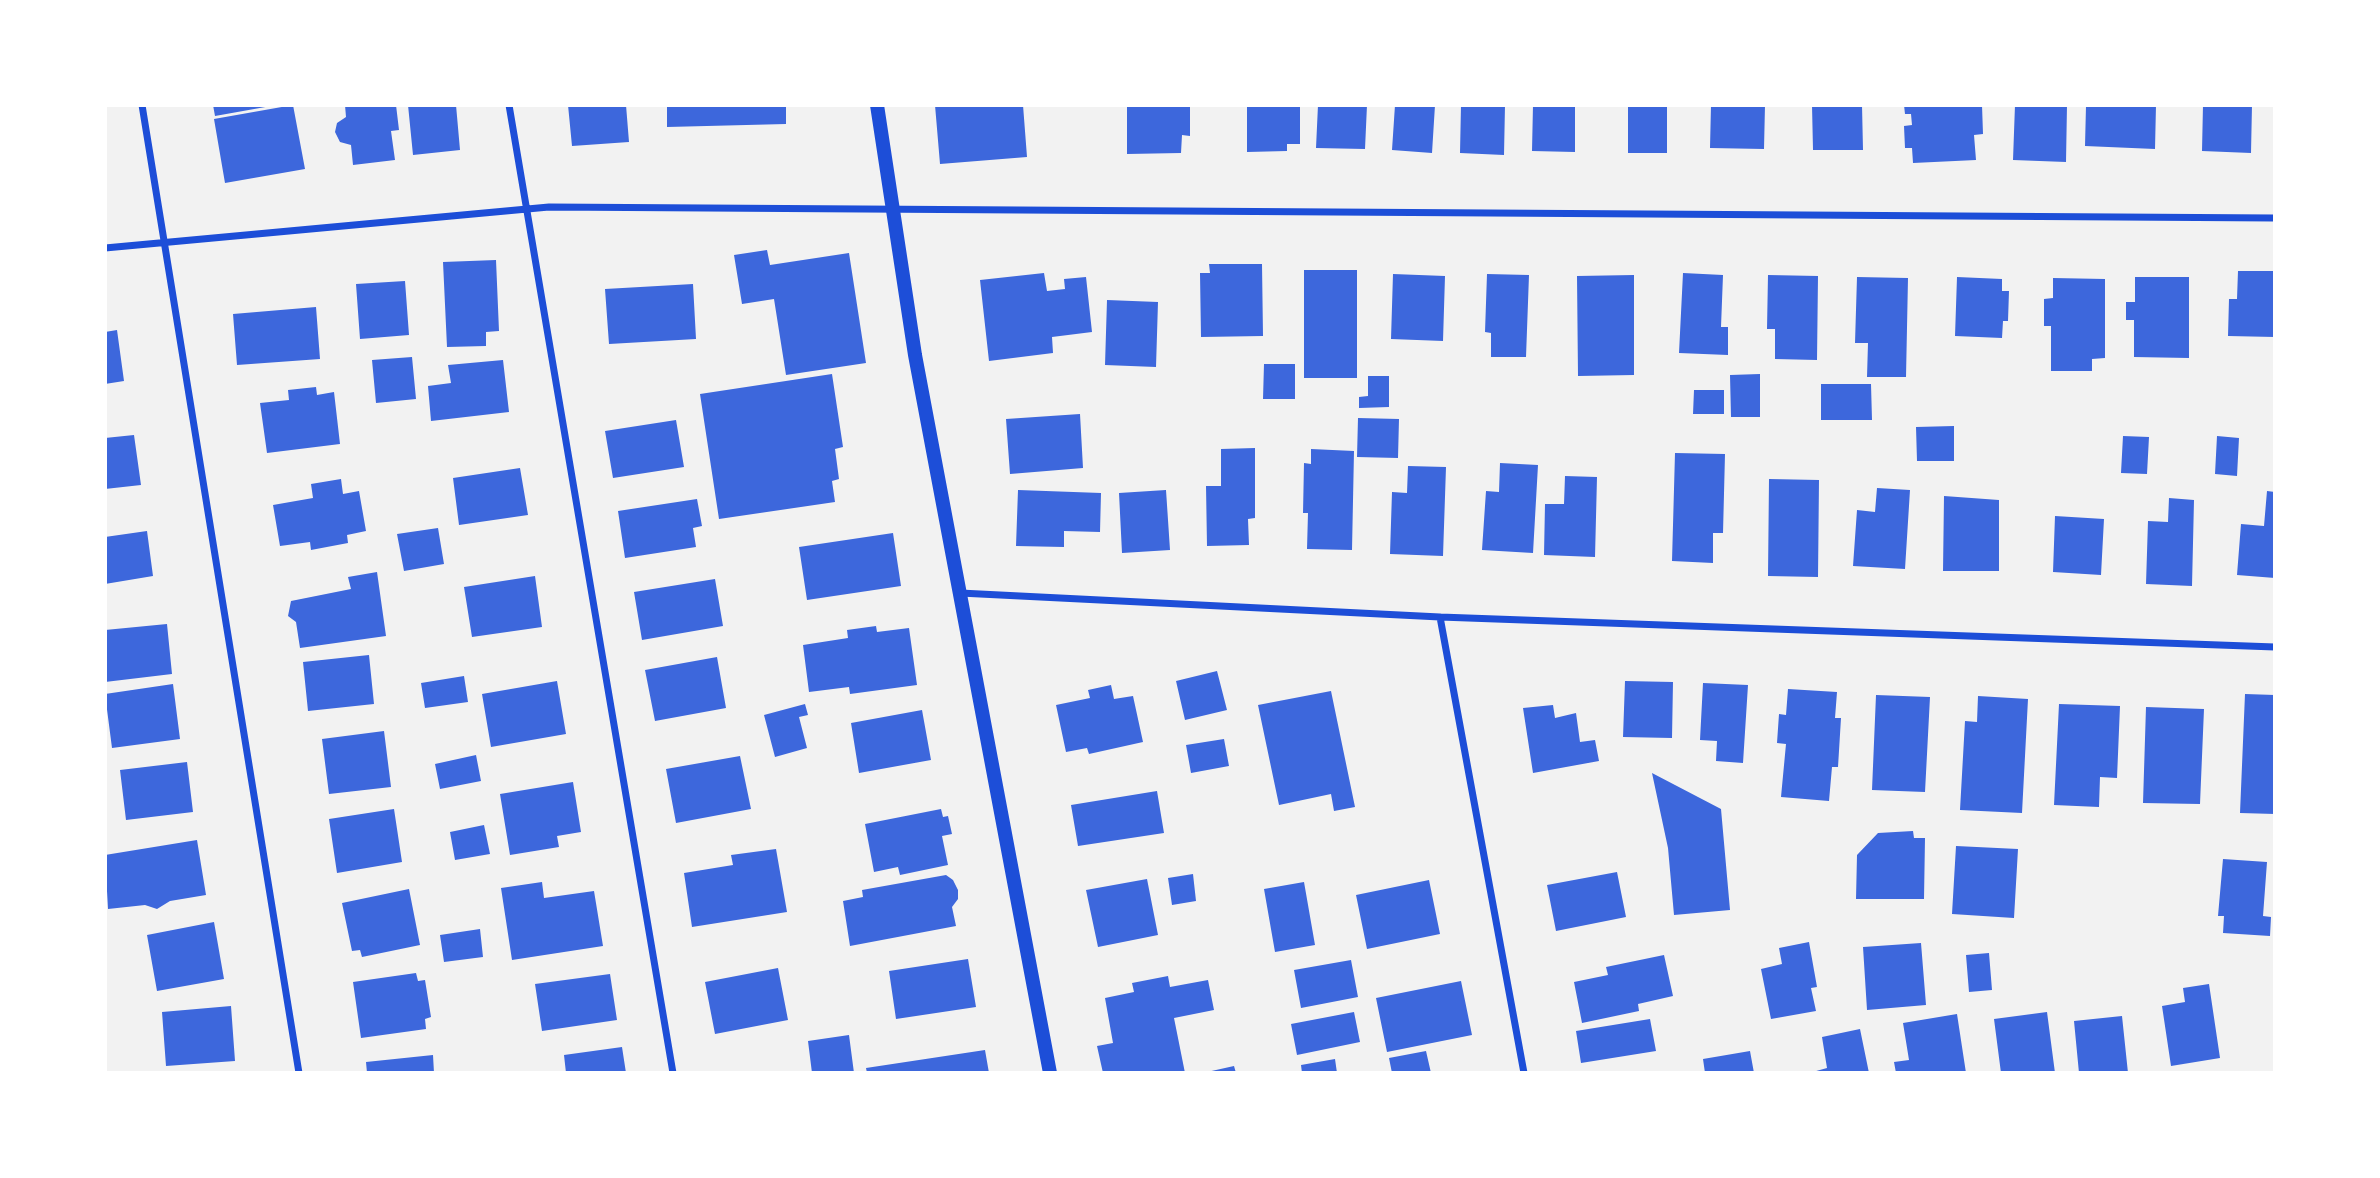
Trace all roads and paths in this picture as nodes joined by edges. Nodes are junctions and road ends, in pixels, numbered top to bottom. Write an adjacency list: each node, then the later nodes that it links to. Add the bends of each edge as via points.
1 (142, 105): 7 (street)
2 (509, 105): 5 (street)
3 (877, 105): 4 (main road)
4 (891, 208): 5 (street); 6 (street); 9 (main road)
5 (526, 209): 7 (street); 13 (street)
6 (2275, 218)
7 (163, 241): 8 (street); 12 (street)
8 (105, 248)
9 (959, 593): 10 (street); 14 (main road)
10 (1440, 617): 11 (street); 15 (street)
11 (2275, 647)
12 (299, 1073)
13 (673, 1073)
14 (1050, 1073)
15 (1524, 1073)

